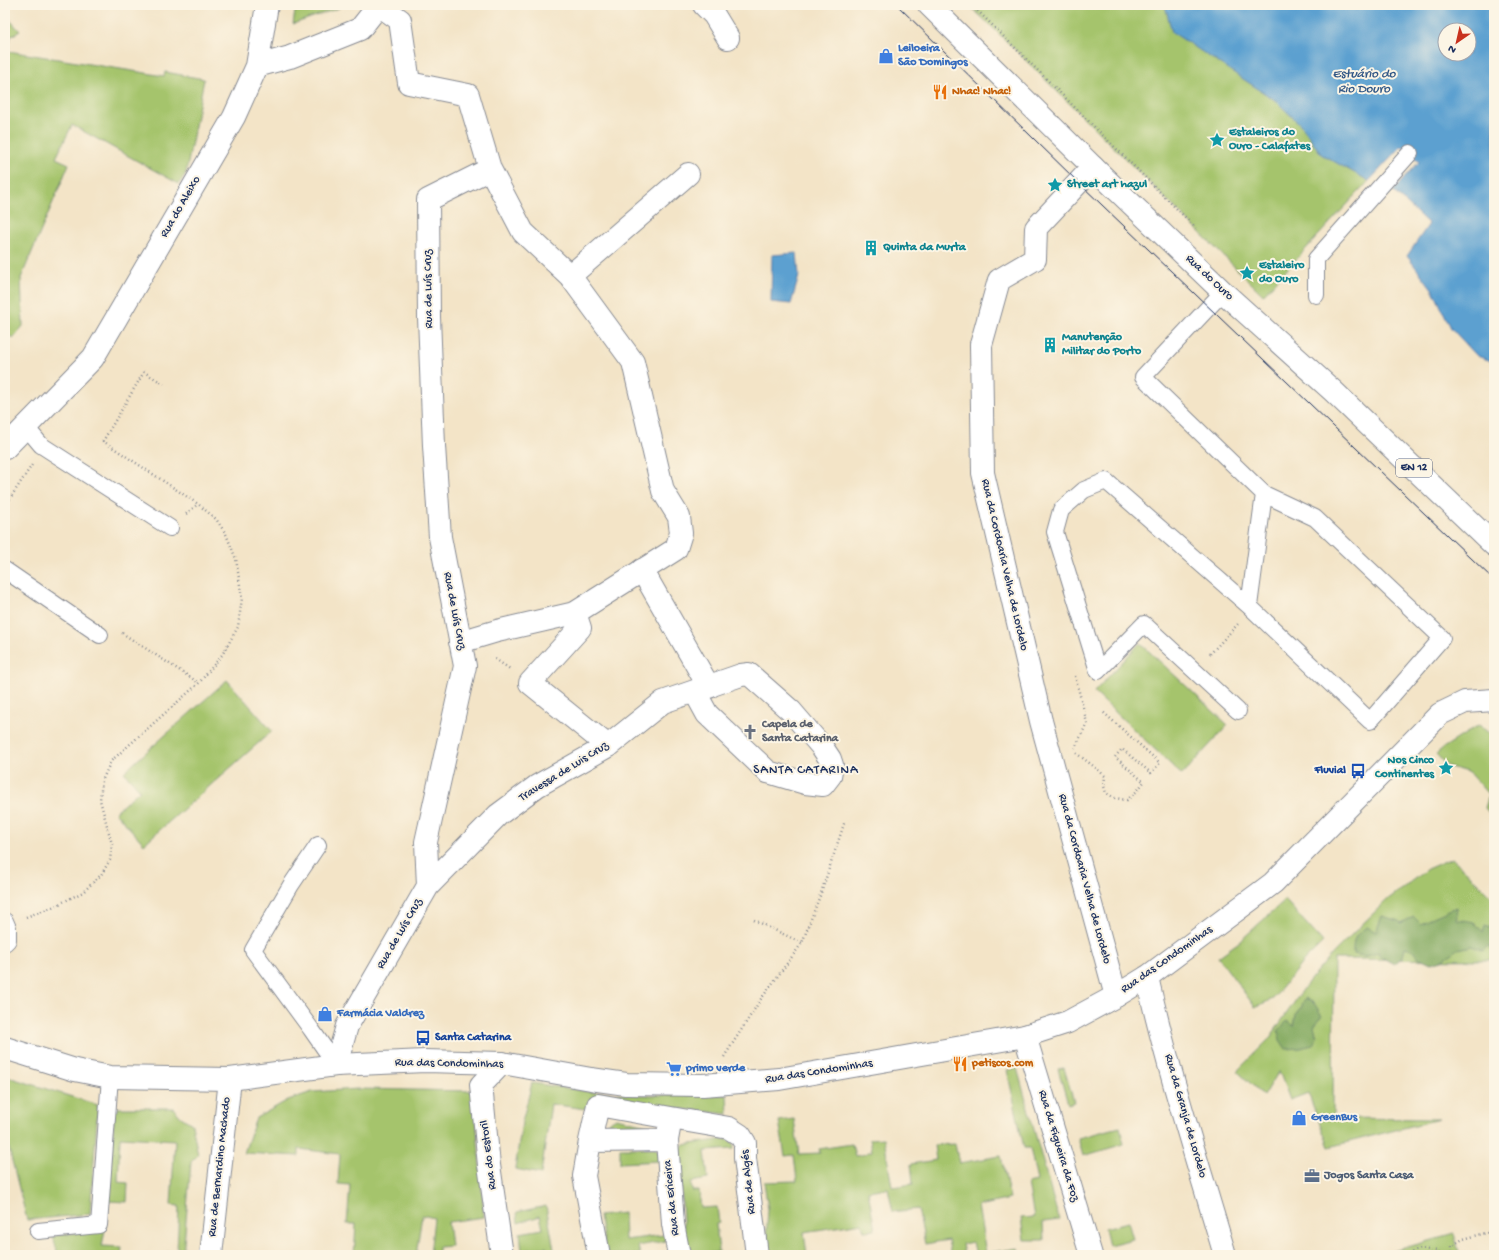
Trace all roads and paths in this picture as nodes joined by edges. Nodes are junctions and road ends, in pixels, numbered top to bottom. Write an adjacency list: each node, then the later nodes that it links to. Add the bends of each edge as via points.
1 (267, 5): 7 (street, Rua do Aleixo)
2 (379, 5): 7 (street, via 360,29 290,57); 10 (street, via 400,20 408,83 468,95)
3 (704, 5): 6 (street, via 714,15)
4 (929, 5): 9 (street, Rua do Ouro / EN 12)
5 (972, 5): 12 (path)
6 (728, 38)
7 (257, 66): 17 (street, Rua do Aleixo, via 234,117 93,358)
8 (1410, 153): 15 (lane, via 1316,259)
9 (1093, 167): 14 (street, Rua do Ouro / EN 12); 49 (street, Rua da Cordoaria Velha de Lordelo, via 1036,228 1035,259 999,280 981,345 983,473 1041,722)
10 (490, 169): 13 (street, via 523,232); 29 (street, Rua de Luís Cruz, via 428,200 434,446 440,537)
11 (688, 174): 13 (street)
12 (1201, 234)
13 (570, 276): 25 (street, via 633,362 663,490 680,517 681,533 676,549)
14 (1223, 292): 20 (lane, via 1143,377); 23 (street, Rua do Ouro / EN 12, via 1333,391)
15 (1316, 295)
16 (164, 384): 33 (path, via 144,372 103,441 198,504 216,519 226,534 236,559 242,598 238,627 222,655)
17 (26, 427): 18 (street, Rua do Aleixo); 19 (lane)
18 (5, 448)
19 (46, 448): 21 (path, via 34,460); 22 (lane)
20 (1264, 494): 26 (lane); 26 (lane, via 1315,518 1442,638 1370,721)
21 (5, 506)
22 (170, 528)
23 (1494, 545)
24 (5, 570): 28 (lane)
25 (642, 570): 27 (street); 34 (street)
26 (1249, 606): 32 (path, via 1245,616); 32 (lane, via 1106,481 1084,490 1061,510 1056,532 1098,671 1144,624)
27 (575, 613): 29 (street, via 497,630); 38 (street, via 580,628 530,684)
28 (100, 635): 33 (path, via 114,628)
29 (460, 642): 42 (street, Rua de Luís Cruz, via 465,666 426,842)
30 (497, 660): 31 (path)
31 (512, 670)
32 (1194, 671): 36 (lane)
33 (199, 683): 43 (path, via 111,761 102,781 100,800 112,844 110,860 101,875 83,892)
34 (702, 689): 34 (street, Travessa de Luis Cruz, via 707,714 768,772 806,783 823,785 827,781 832,765 822,747 791,711 749,674); 38 (street, Travessa de Luis Cruz, via 663,702)
35 (1494, 700): 48 (street, Rua das Condominhas, via 1465,702 1440,714 1273,883)
36 (1238, 711)
37 (1103, 712): 39 (path, via 1160,763 1151,773 1122,749 1115,757 1144,782 1127,800 1106,793 1105,776)
38 (608, 746): 42 (street, Travessa de Luis Cruz, via 537,786 498,815)
39 (1073, 752)
40 (845, 822): 47 (path)
41 (318, 844): 54 (lane, via 253,950)
42 (428, 886): 54 (street, Rua de Luís Cruz, via 347,1026)
43 (39, 912)
44 (5, 920): 46 (lane, via 8,940)
45 (754, 920): 47 (path)
46 (5, 943)
47 (802, 943): 52 (path, via 761,999)
48 (1147, 977): 49 (street, Rua das Condominhas); 68 (street, Rua da Granja de Lordelo, via 1180,1103)
49 (1116, 996): 50 (street, Rua das Condominhas, via 1068,1022)
50 (1025, 1036): 53 (street, Rua das Condominhas, via 793,1077 703,1085 626,1084); 67 (street, Rua da Figueira da Foz)
51 (5, 1048): 55 (street, Rua das Condominhas, via 75,1070)
52 (724, 1057)
53 (502, 1063): 54 (street, Rua das Condominhas, via 425,1061); 63 (street, Rua do Estoril, via 481,1085)
54 (336, 1065): 56 (street, Rua das Condominhas)
55 (110, 1077): 56 (street, Rua das Condominhas); 60 (lane, via 99,1225)
56 (230, 1079): 62 (street, Rua de Bernardino Machado)
57 (670, 1118): 58 (street, Rua da Ericeira); 59 (street, Rua de Algés, via 598,1105); 66 (street, Rua de Algés, via 729,1128 740,1135 745,1143)
58 (667, 1140): 59 (street); 65 (street, Rua da Ericeira, via 673,1224)
59 (590, 1141): 64 (street, via 584,1176)
60 (38, 1231)
61 (1494, 1231): 71 (path, via 1463,1239 1450,1246)
62 (211, 1255)
63 (502, 1255)
64 (599, 1255)
65 (679, 1255)
66 (757, 1255)
67 (1091, 1255)
68 (1225, 1255)
69 (1404, 1255): 70 (path, via 1422,1249 1437,1251)
70 (1440, 1255)
71 (1452, 1255)

